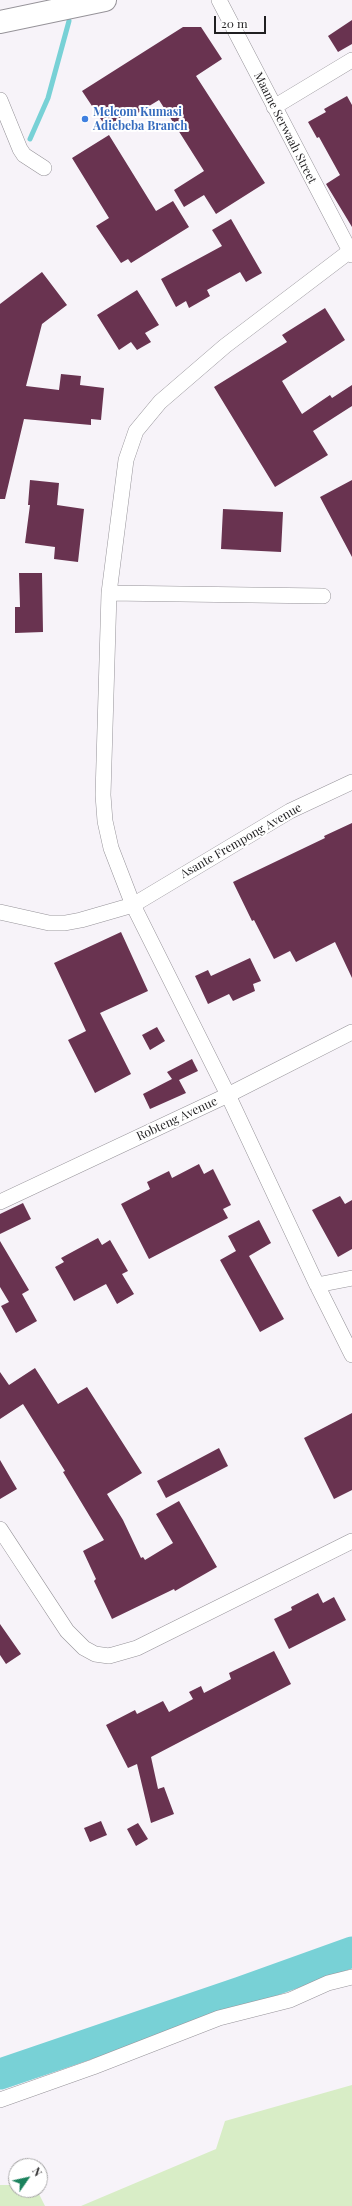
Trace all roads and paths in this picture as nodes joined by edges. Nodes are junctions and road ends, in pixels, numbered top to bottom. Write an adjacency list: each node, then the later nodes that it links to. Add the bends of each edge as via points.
1 (105, 0): 3 (main road)
2 (219, 0): 6 (street, Maame Serwaah Street)
3 (0, 22)
4 (352, 60): 6 (street)
5 (0, 100): 7 (street, via 20,149 24,155)
6 (274, 107): 8 (street, Maame Serwaah Street)
7 (44, 168)
8 (351, 253): 9 (street, via 226,346 160,402 136,431 126,460)
9 (109, 593): 10 (street); 12 (street, via 103,802 111,848)
10 (323, 596)
11 (352, 782): 12 (street, Asante Frempong Avenue, via 284,815)
12 (132, 905): 13 (street, Asante Frempong Avenue, via 65,923 49,923); 15 (street)
13 (0, 912)
14 (352, 1032): 15 (street, Robteng Avenue)
15 (228, 1095): 16 (street, Robteng Avenue); 18 (street)
16 (0, 1202)
17 (352, 1278): 18 (street)
18 (316, 1285): 19 (street)
19 (352, 1355)
20 (0, 1529): 21 (street, via 67,1631 84,1648 95,1654 109,1656 137,1648)
21 (352, 1541)
22 (352, 1977): 23 (street, via 328,1983 290,2000 219,2018)
23 (0, 2100)

